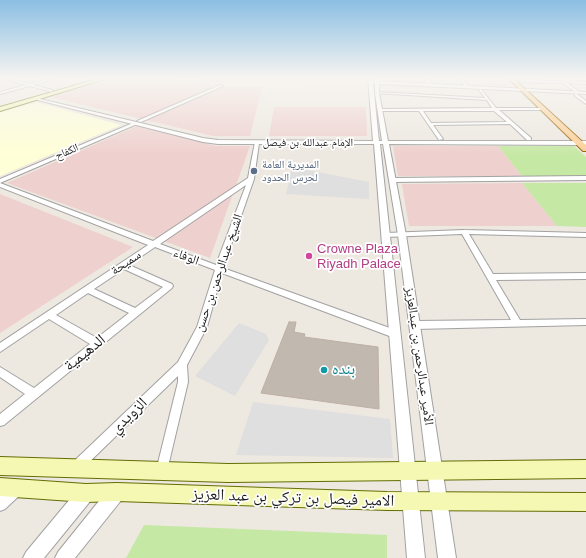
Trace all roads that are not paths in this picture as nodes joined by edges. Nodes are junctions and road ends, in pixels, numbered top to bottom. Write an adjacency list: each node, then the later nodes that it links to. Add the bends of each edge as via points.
1 (63, 104): 14 (street, الإمام عبدالله بن فيصل)
2 (179, 104): 14 (street, الكفاح)
3 (377, 104): 20 (street, الأمير عبدالرحمن بن عبدالعزيز)
4 (379, 104): 10 (street, الأمير عبدالرحمن بن عبدالعزيز)
5 (446, 104): 12 (street)
6 (491, 104): 13 (street)
7 (540, 104): 9 (main road)
8 (543, 104): 19 (main road)
9 (544, 109): 13 (street); 19 (main road)
10 (381, 110): 11 (street); 20 (street, الأمير عبدالرحمن بن عبدالعزيز)
11 (420, 110): 12 (street); 16 (street)
12 (447, 110): 13 (street)
13 (495, 110): 15 (street)
14 (137, 122): 20 (street, الإمام عبدالله بن فيصل, via 214,138); 23 (street, الإمام عبدالله بن فيصل, via 203,140); 28 (street, الكفاح)
15 (510, 123): 16 (street); 18 (street)
16 (430, 124): 17 (street)
17 (441, 139): 20 (street, الإمام عبدالله بن فيصل); 21 (street, الإمام عبدالله بن فيصل)
18 (529, 139): 19 (street, الإمام عبدالله بن فيصل); 22 (street, الإمام عبدالله بن فيصل)
19 (583, 140): 22 (street, الإمام عبدالله بن فيصل); 24 (main road)
20 (381, 141): 21 (street, الإمام عبدالله بن فيصل); 23 (street, الإمام عبدالله بن فيصل); 27 (street, الأمير عبدالرحمن بن عبدالعزيز); 33 (street, الأمير عبدالرحمن بن عبدالعزيز, via 380,166)
21 (470, 141): 22 (street, الإمام عبدالله بن فيصل)
22 (494, 141)
23 (257, 143): 26 (street, الشيخ عبدالرحمن بن حسن)
24 (586, 149)
25 (586, 178): 27 (street)
26 (251, 179): 34 (street, سميحة); 36 (street, الشيخ عبدالرحمن بن حسن)
27 (392, 180): 31 (street, الأمير عبدالرحمن بن عبدالعزيز)
28 (0, 181)
29 (0, 185): 34 (street, الوفاء)
30 (464, 232): 31 (street); 32 (street); 38 (street)
31 (402, 235): 33 (street); 44 (street, الأمير عبدالرحمن بن عبدالعزيز)
32 (586, 235)
33 (386, 236): 45 (street, الأمير عبدالرحمن بن عبدالعزيز)
34 (154, 244): 35 (street, سميحة); 36 (street, الوفاء)
35 (122, 265): 39 (street, سميحة); 40 (street, الدهيمية, via 169,286)
36 (219, 269): 45 (street, الوفاء); 48 (street, الشيخ عبدالرحمن بن حسن, via 202,326)
37 (586, 276): 38 (street)
38 (491, 277): 42 (street)
39 (87, 289): 40 (street); 41 (street, سميحة)
40 (136, 312): 46 (street, الدهيمية)
41 (49, 315): 46 (street); 47 (street, سميحة)
42 (517, 322): 43 (street); 44 (street)
43 (586, 322)
44 (415, 324): 55 (street, الأمير عبدالرحمن بن عبدالعزيز)
45 (394, 334): 54 (street, الأمير عبدالرحمن بن عبدالعزيز)
46 (98, 343): 50 (street, الدهيمية)
47 (0, 348)
48 (182, 365): 53 (street, الزويدي); 57 (street, الشيخ عبدالرحمن بن حسن, via 183,382)
49 (0, 371): 50 (street)
50 (34, 394): 51 (street, الدهيمية)
51 (0, 421)
52 (0, 466): 53 (main road, الامير فيصل بن تركي بن عبد العزيز)
53 (76, 468): 57 (main road, الامير فيصل بن تركي بن عبد العزيز)
54 (408, 470): 55 (main road, الامير فيصل بن تركي بن عبد العزيز); 57 (main road, الامير فيصل بن تركي بن عبد العزيز, via 228,473); 61 (street, الأمير عبدالرحمن بن عبدالعزيز)
55 (436, 470): 56 (main road, الامير فيصل بن تركي بن عبد العزيز); 62 (street, الأمير عبدالرحمن بن عبدالعزيز)
56 (586, 470)
57 (162, 471)
58 (8, 488): 60 (main road, الامير فيصل بن تركي بن عبد العزيز); 64 (street)
59 (116, 492): 60 (main road, الامير فيصل بن تركي بن عبد العزيز); 61 (main road, الامير فيصل بن تركي بن عبد العزيز); 66 (street)
60 (86, 493): 65 (street)
61 (412, 502): 62 (main road, الامير فيصل بن تركي بن عبد العزيز); 67 (street, الأمير عبدالرحمن بن عبدالعزيز)
62 (439, 502): 63 (main road, الامير فيصل بن تركي بن عبد العزيز); 68 (street, الأمير عبدالرحمن بن عبدالعزيز)
63 (586, 502)
64 (0, 504)
65 (32, 558)
66 (64, 558)
67 (416, 558)
68 (447, 558)

